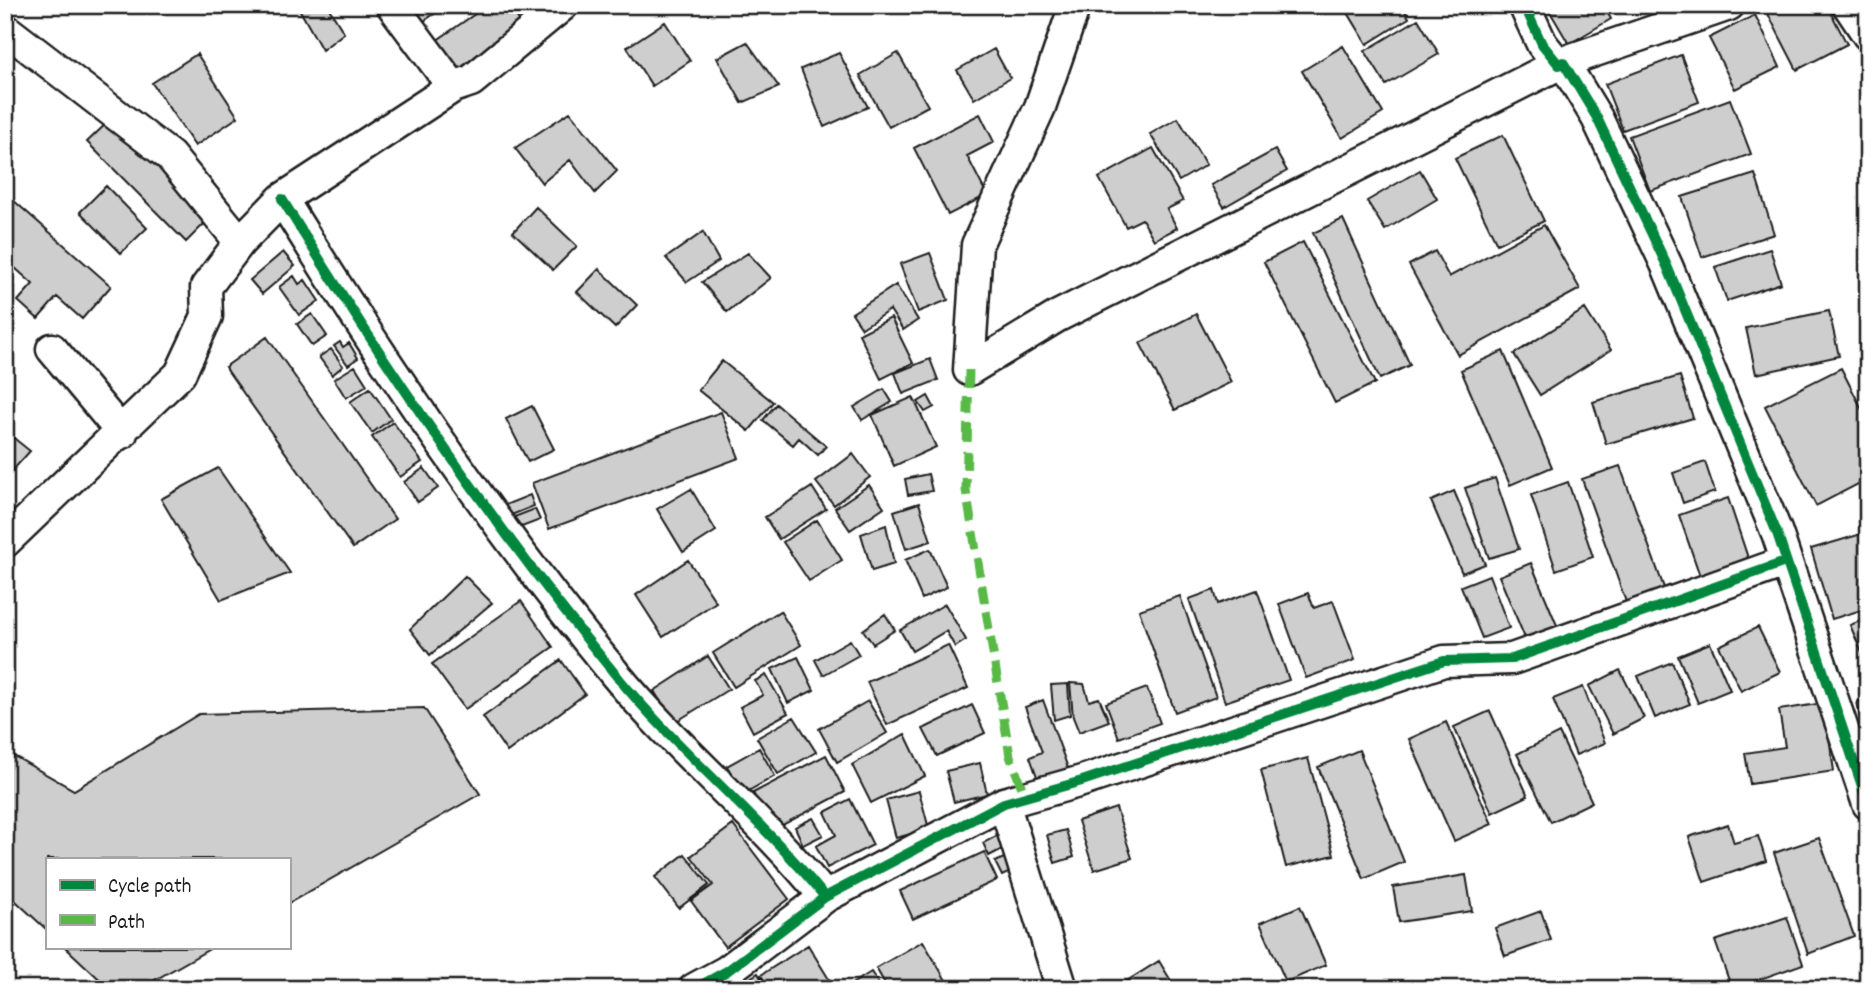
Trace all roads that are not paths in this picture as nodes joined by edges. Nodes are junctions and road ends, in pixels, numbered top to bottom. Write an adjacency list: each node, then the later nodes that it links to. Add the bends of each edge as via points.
1 (392, 5): 10 (street)
2 (563, 5): 10 (street, via 471,81)
3 (1075, 5): 9 (street, via 1040,107 977,245 969,370 1058,316)
4 (1524, 5): 9 (street, via 1542,44 1559,65)
5 (1730, 5): 9 (street)
6 (1848, 5): 8 (street)
7 (5, 29): 12 (street, via 170,156)
8 (1868, 35)
9 (1563, 62): 16 (street, via 1597,118 1667,266)
10 (453, 87): 11 (street)
11 (282, 199): 12 (street); 19 (street, via 495,518 616,675)
12 (240, 242): 14 (street, via 206,287 207,316 180,374)
13 (52, 349): 14 (street)
14 (121, 433): 15 (street)
15 (5, 542)
16 (1785, 562): 17 (street); 18 (street, via 1512,659 1444,661)
17 (1866, 794)
18 (1004, 803): 19 (street); 21 (street)
19 (825, 897): 20 (street, via 727,971)
20 (694, 989)
21 (1062, 989)

